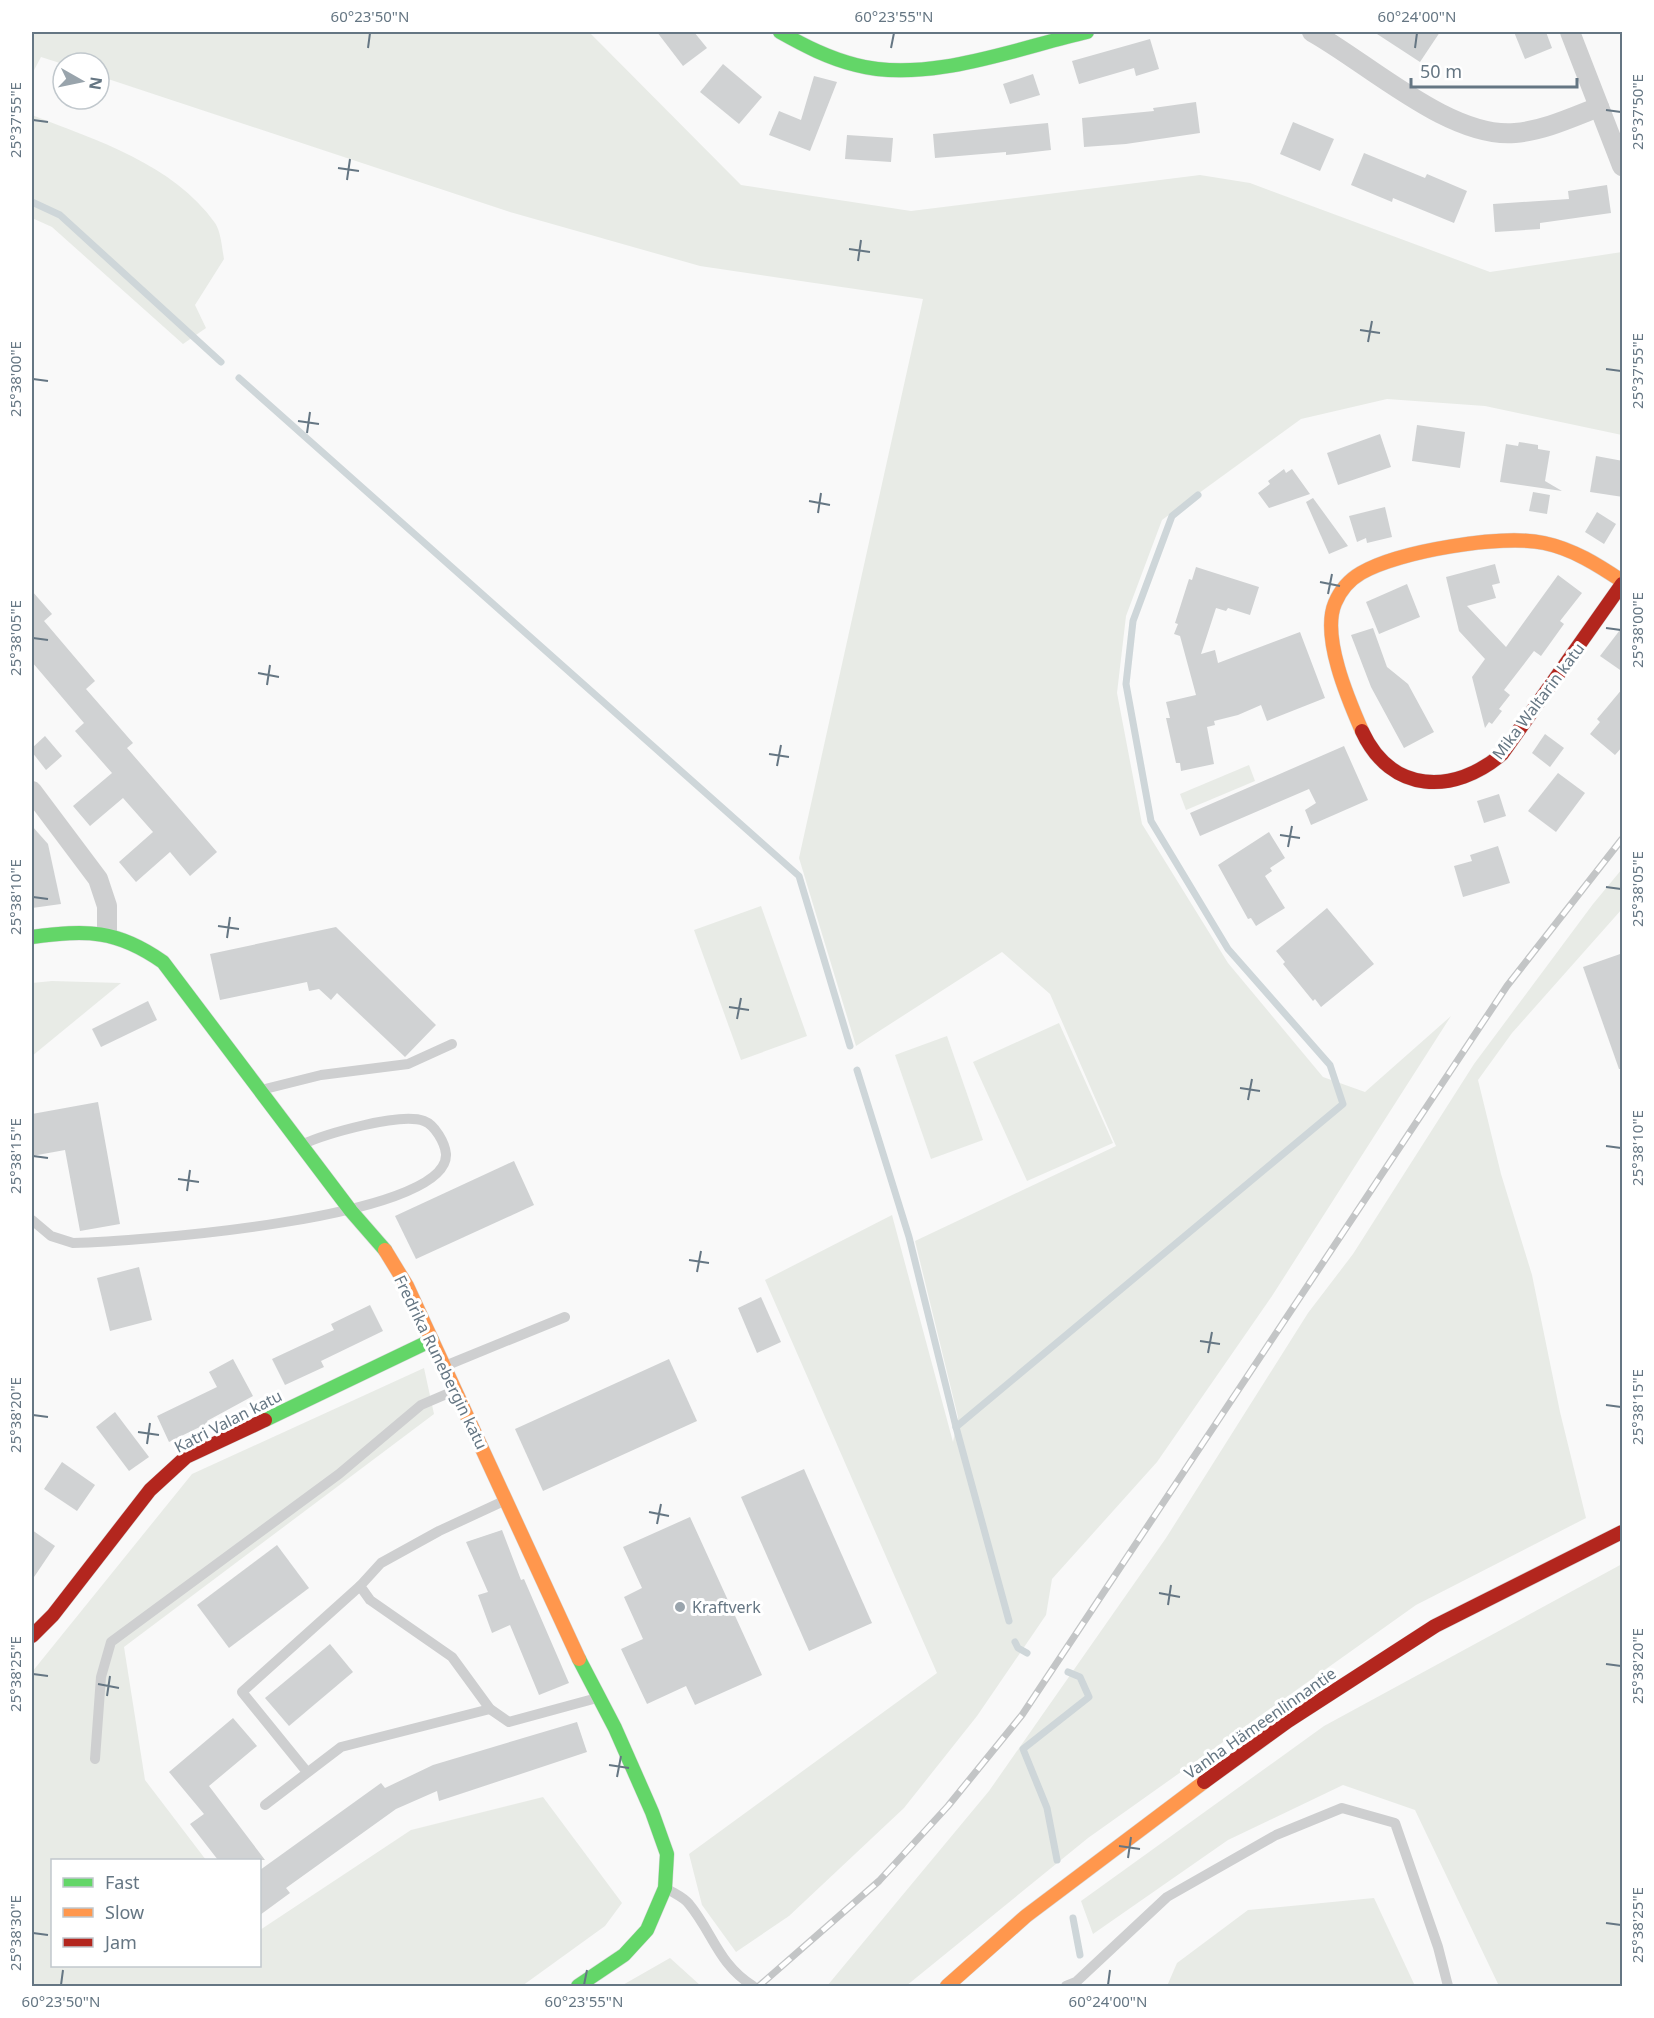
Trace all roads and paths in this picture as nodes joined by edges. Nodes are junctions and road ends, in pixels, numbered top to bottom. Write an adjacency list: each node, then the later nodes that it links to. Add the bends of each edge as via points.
1 (780, 32): 5 (street, via 832,60 898,70 935,69 976,61)
2 (1088, 32): 5 (street)
3 (1312, 32): 6 (street, via 1440,114 1467,126 1515,134)
4 (1570, 32): 6 (street)
5 (1059, 34)
6 (1599, 108): 7 (street)
7 (1623, 166)
8 (1623, 583): 8 (street, Mika Waltarin katu, via 1502,754 1476,775 1452,783 1410,778 1389,766 1372,747 1331,642 1334,603 1352,579 1409,556 1492,539 1533,541 1574,552)
9 (32, 791): 10 (street, via 98,879 107,906)
10 (107, 932): 11 (street, Fredrika Runebergin katu); 13 (street, Fredrika Runebergin katu, via 138,943 163,962)
11 (32, 937)
12 (452, 1044): 13 (lane, via 408,1064 321,1075)
13 (261, 1090): 14 (street, Fredrika Runebergin katu)
14 (301, 1145): 15 (street, Fredrika Runebergin katu); 15 (lane, via 351,1128 410,1118 426,1121 435,1129 446,1153 444,1163 431,1178)
15 (351, 1211): 16 (lane, via 284,1224 91,1243 73,1243 51,1236); 18 (street, Fredrika Runebergin katu, via 380,1243 402,1277)
16 (32, 1220)
17 (565, 1317): 19 (lane)
18 (432, 1340): 19 (street, Fredrika Runebergin katu); 24 (street, Katri Valan katu, via 186,1457 150,1490 53,1615)
19 (445, 1366): 20 (street, Fredrika Runebergin katu)
20 (457, 1390): 21 (street, Fredrika Runebergin katu); 27 (lane, via 421,1406 339,1474 111,1642 100,1677)
21 (506, 1500): 23 (lane, via 381,1563); 25 (street, Fredrika Runebergin katu)
22 (1623, 1532): 33 (street, Vanha Hämeenlinnantie, via 1435,1626 1288,1721 1035,1909)
23 (360, 1586): 26 (lane, via 370,1600 452,1657); 28 (lane, via 242,1692)
24 (32, 1636)
25 (597, 1698): 26 (lane, via 509,1722); 30 (street, Fredrika Runebergin katu, via 615,1728 652,1812 667,1854)
26 (490, 1709): 28 (lane, via 341,1747)
27 (95, 1759)
28 (308, 1772): 29 (lane)
29 (265, 1805)
30 (665, 1888): 31 (street, Fredrika Runebergin katu, via 647,1930 624,1955); 32 (lane, via 689,1903 720,1955)
31 (578, 1986)
32 (753, 1986)
33 (947, 1986)
34 (1066, 1986): 35 (lane, via 1077,1982 1167,1898 1276,1835 1342,1808 1395,1823)
35 (1448, 1986)

